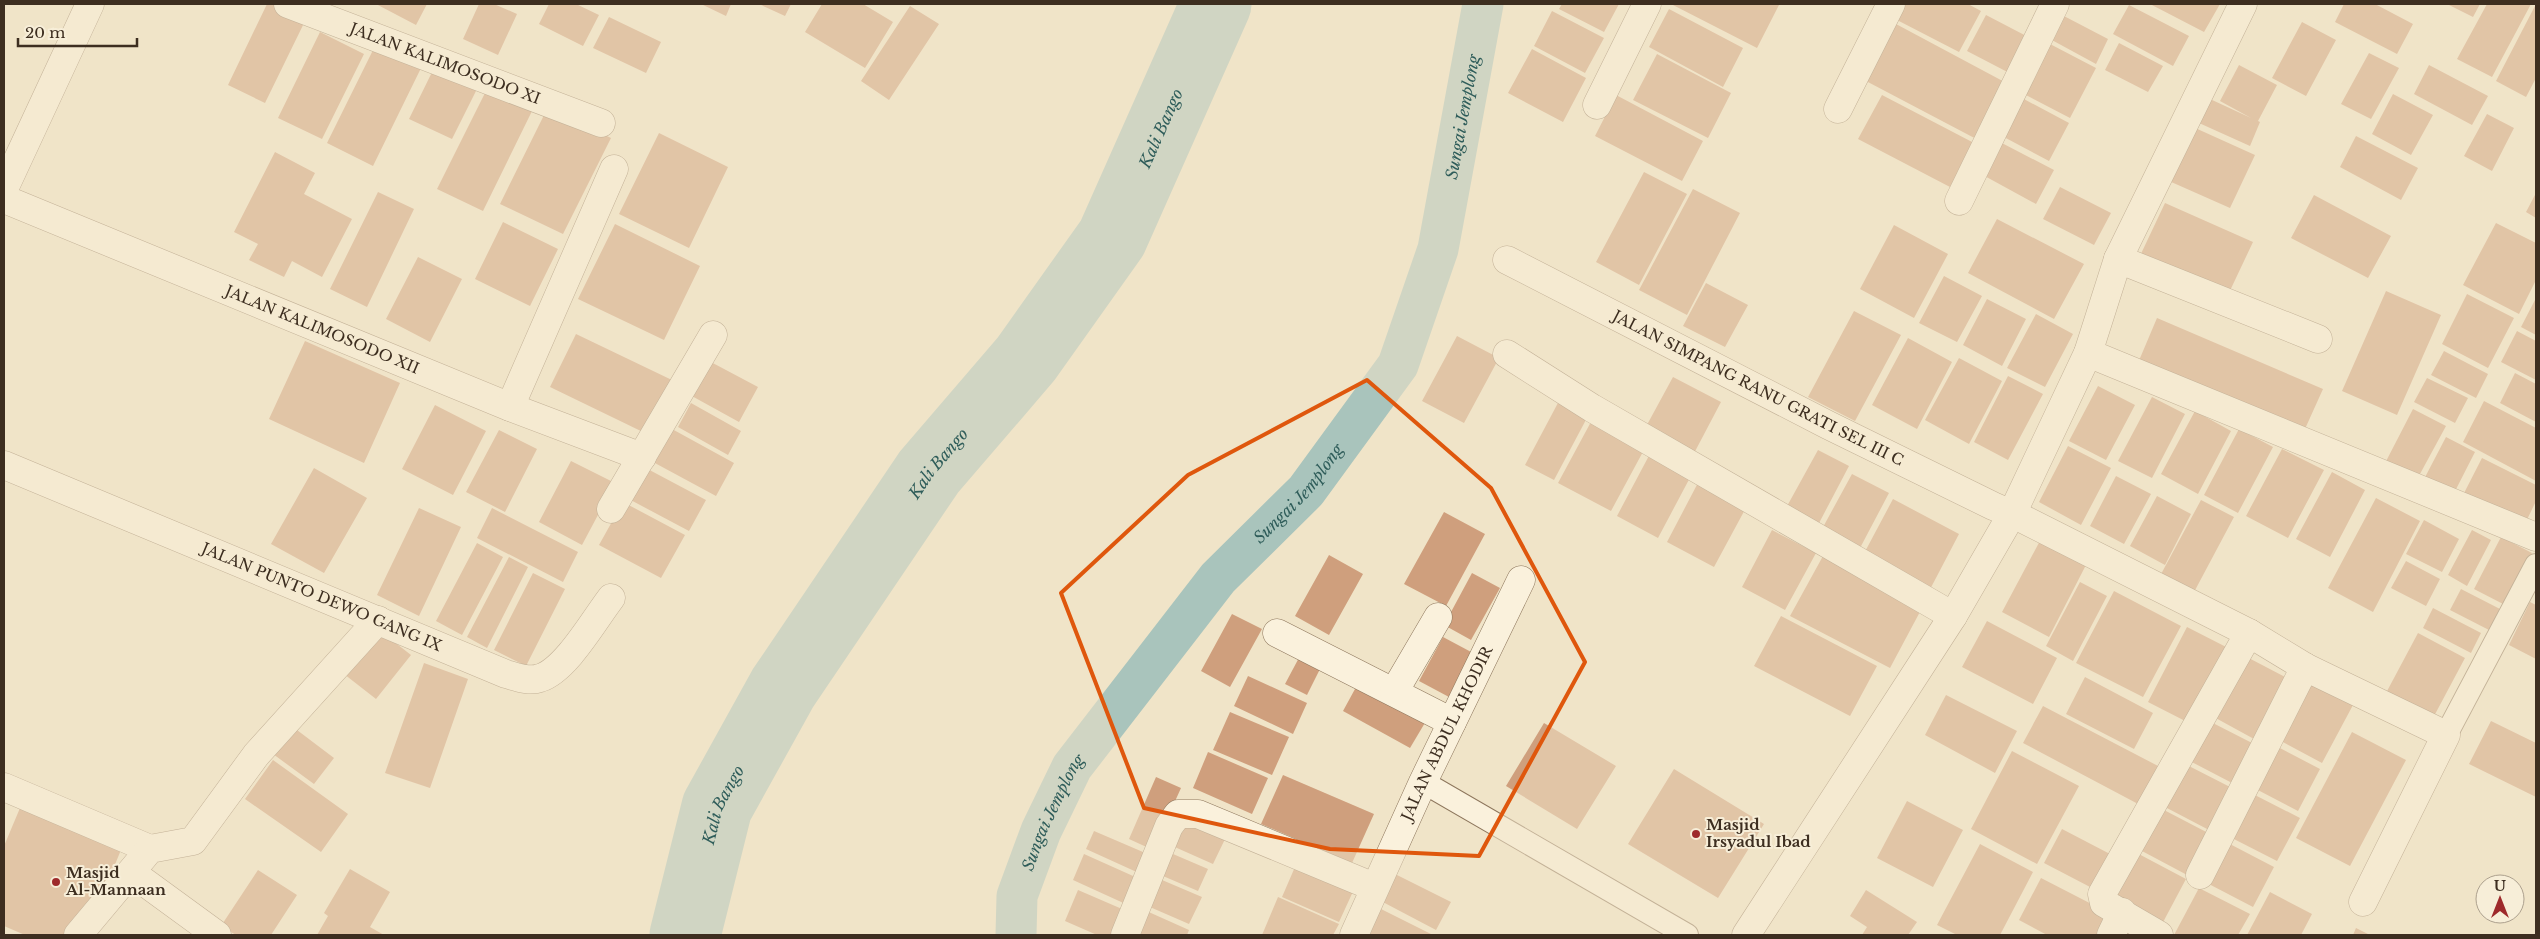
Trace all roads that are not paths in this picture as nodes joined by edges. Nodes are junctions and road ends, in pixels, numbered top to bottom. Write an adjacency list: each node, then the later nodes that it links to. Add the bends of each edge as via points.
1 (90, 4): 11 (street)
2 (288, 4): 9 (street, JALAN KALIMOSODO XI)
3 (1647, 4): 7 (street)
4 (1891, 4): 8 (street)
5 (2055, 4): 13 (street)
6 (2243, 4): 14 (street)
7 (1597, 106)
8 (1838, 109)
9 (601, 123)
10 (614, 169): 20 (street)
11 (4, 189)
12 (4, 199): 20 (street, JALAN KALIMOSODO XII)
13 (1959, 201)
14 (2118, 259): 17 (street); 18 (street)
15 (1508, 260): 24 (street, JALAN SIMPANG RANU GRATI SEL III C, via 1819,421)
16 (713, 335): 21 (street)
17 (2318, 339)
18 (2088, 353): 24 (street); 25 (street)
19 (1508, 354): 29 (street, via 1600,413)
20 (510, 407): 21 (street, JALAN KALIMOSODO XII)
21 (642, 457): 23 (street)
22 (4, 465): 31 (street, JALAN PUNTO DEWO GANG IX)
23 (611, 509)
24 (2012, 514): 29 (street); 33 (street, JALAN SIMPANG RANU GRATI SEL III C)
25 (2536, 537)
26 (2536, 565): 37 (lane)
27 (1521, 580): 36 (street, JALAN ABDUL KHODIR)
28 (611, 598): 31 (street, JALAN PUNTO DEWO GANG IX, via 566,658 539,679 506,674)
29 (1953, 616): 51 (street)
30 (1438, 617): 35 (street)
31 (378, 620): 40 (street, via 256,755 193,841)
32 (1277, 633): 35 (street)
33 (2249, 633): 34 (street, JALAN SIMPANG RANU GRATI SEL III C); 45 (street, via 2102,894)
34 (2305, 667): 37 (street, JALAN SIMPANG RANU GRATI SEL III C); 42 (street)
35 (1394, 692): 36 (street)
36 (1452, 722): 38 (street, JALAN ABDUL KHODIR)
37 (2446, 735): 44 (street)
38 (1423, 782): 43 (street, JALAN ABDUL KHODIR); 50 (lane)
39 (4, 787): 40 (street)
40 (150, 849): 41 (street)
41 (132, 873): 46 (street); 47 (street)
42 (2200, 875)
43 (1374, 887): 48 (street, via 1198,814 1178,814 1169,826); 49 (street, JALAN ABDUL KHODIR)
44 (2364, 902)
45 (2116, 924): 52 (street)
46 (78, 935)
47 (217, 935)
48 (1126, 935)
49 (1354, 935)
50 (1687, 935)
51 (1746, 935)
52 (2159, 935)

